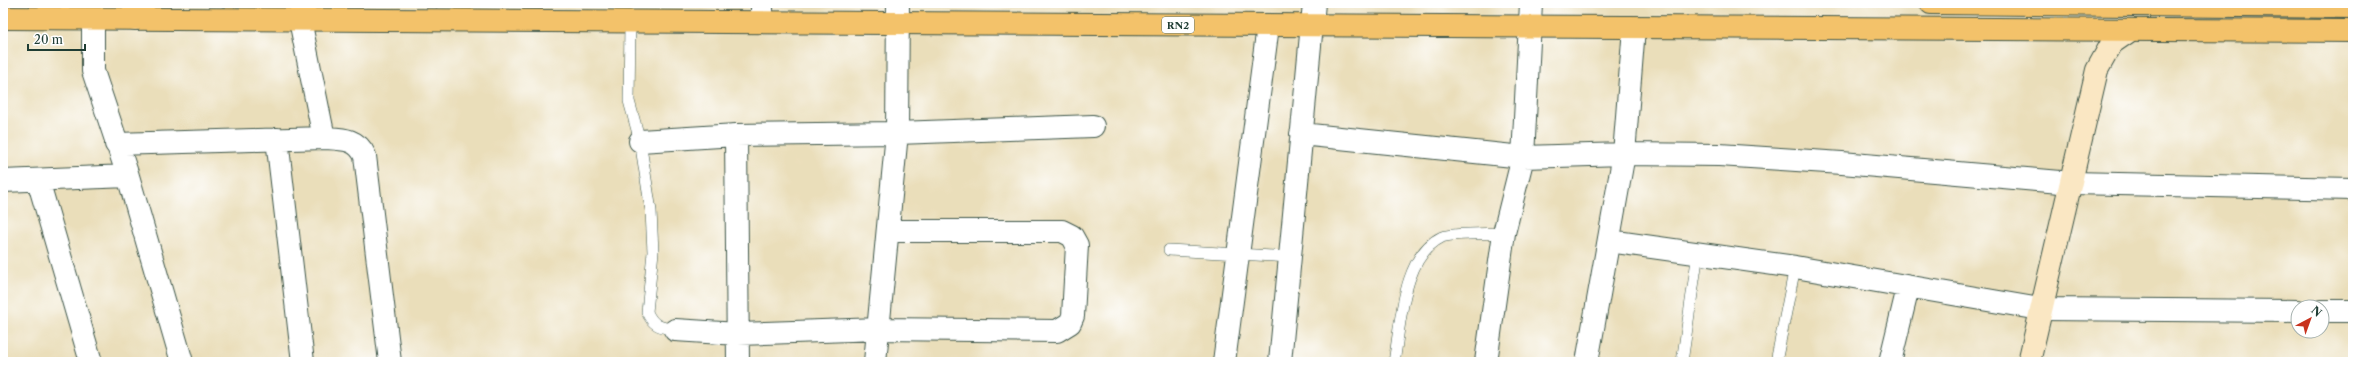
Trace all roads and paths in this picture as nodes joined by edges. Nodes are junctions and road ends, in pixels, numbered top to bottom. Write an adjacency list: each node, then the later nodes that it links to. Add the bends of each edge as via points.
1 (1314, 3): 16 (street)
2 (1531, 3): 17 (street)
3 (1931, 3): 4 (highway)
4 (1982, 3): 5 (highway)
5 (2085, 4): 6 (highway)
6 (2134, 5): 7 (highway); 19 (street)
7 (2353, 7)
8 (134, 11): 12 (highway, RN2); 13 (highway, RN2)
9 (762, 13): 10 (highway, RN2); 14 (highway, RN2)
10 (898, 13): 15 (highway, RN2); 22 (street)
11 (3, 18): 12 (highway, RN2)
12 (93, 19): 28 (street, via 93,70)
13 (300, 20): 14 (highway, RN2); 25 (street)
14 (630, 23): 27 (lane, via 629,101)
15 (1268, 26): 16 (highway, RN2); 41 (street)
16 (1313, 26): 17 (highway, RN2); 23 (street)
17 (1530, 27): 18 (highway, RN2); 30 (street)
18 (1634, 28): 19 (highway, RN2); 29 (street)
19 (2131, 30): 20 (highway, RN2); 34 (street, via 2112,43 2097,70)
20 (2353, 31)
21 (1093, 126): 22 (street)
22 (897, 133): 24 (street); 36 (street)
23 (1301, 134): 30 (street); 42 (street)
24 (736, 135): 27 (street); 51 (street)
25 (324, 138): 26 (street); 55 (street, via 344,139 355,143 361,147 365,156)
26 (277, 140): 28 (street); 54 (street)
27 (640, 141): 50 (lane, via 647,175 652,224 653,252 647,312 651,321 658,327)
28 (116, 144): 31 (street)
29 (1624, 154): 30 (street); 34 (street, via 1735,156); 38 (street)
30 (1523, 157): 37 (street)
31 (128, 176): 32 (street); 53 (street)
32 (38, 180): 33 (street); 52 (street)
33 (3, 181)
34 (2072, 183): 35 (street); 45 (street)
35 (2353, 189)
36 (888, 231): 49 (street); 49 (street, via 1062,231 1072,236 1077,245 1073,316 1070,323 1057,331)
37 (1504, 233): 60 (lane, via 1443,237 1429,246 1418,258 1408,282); 61 (street)
38 (1609, 241): 40 (street); 62 (street)
39 (1169, 250): 41 (lane)
40 (1698, 253): 43 (street); 63 (lane)
41 (1239, 254): 42 (lane); 58 (street)
42 (1290, 257): 59 (street)
43 (1796, 267): 44 (street); 64 (lane)
44 (1908, 288): 45 (street); 65 (street)
45 (2040, 309): 46 (street); 66 (street)
46 (2290, 311)
47 (2330, 311): 48 (street)
48 (2353, 311)
49 (879, 329): 51 (street); 57 (street)
50 (675, 330): 51 (street)
51 (738, 334): 56 (street)
52 (91, 362)
53 (182, 362)
54 (303, 362)
55 (390, 362)
56 (738, 362)
57 (875, 362)
58 (1224, 362)
59 (1280, 362)
60 (1394, 362)
61 (1486, 362)
62 (1587, 362)
63 (1682, 362)
64 (1776, 362)
65 (1890, 362)
66 (2029, 362)

